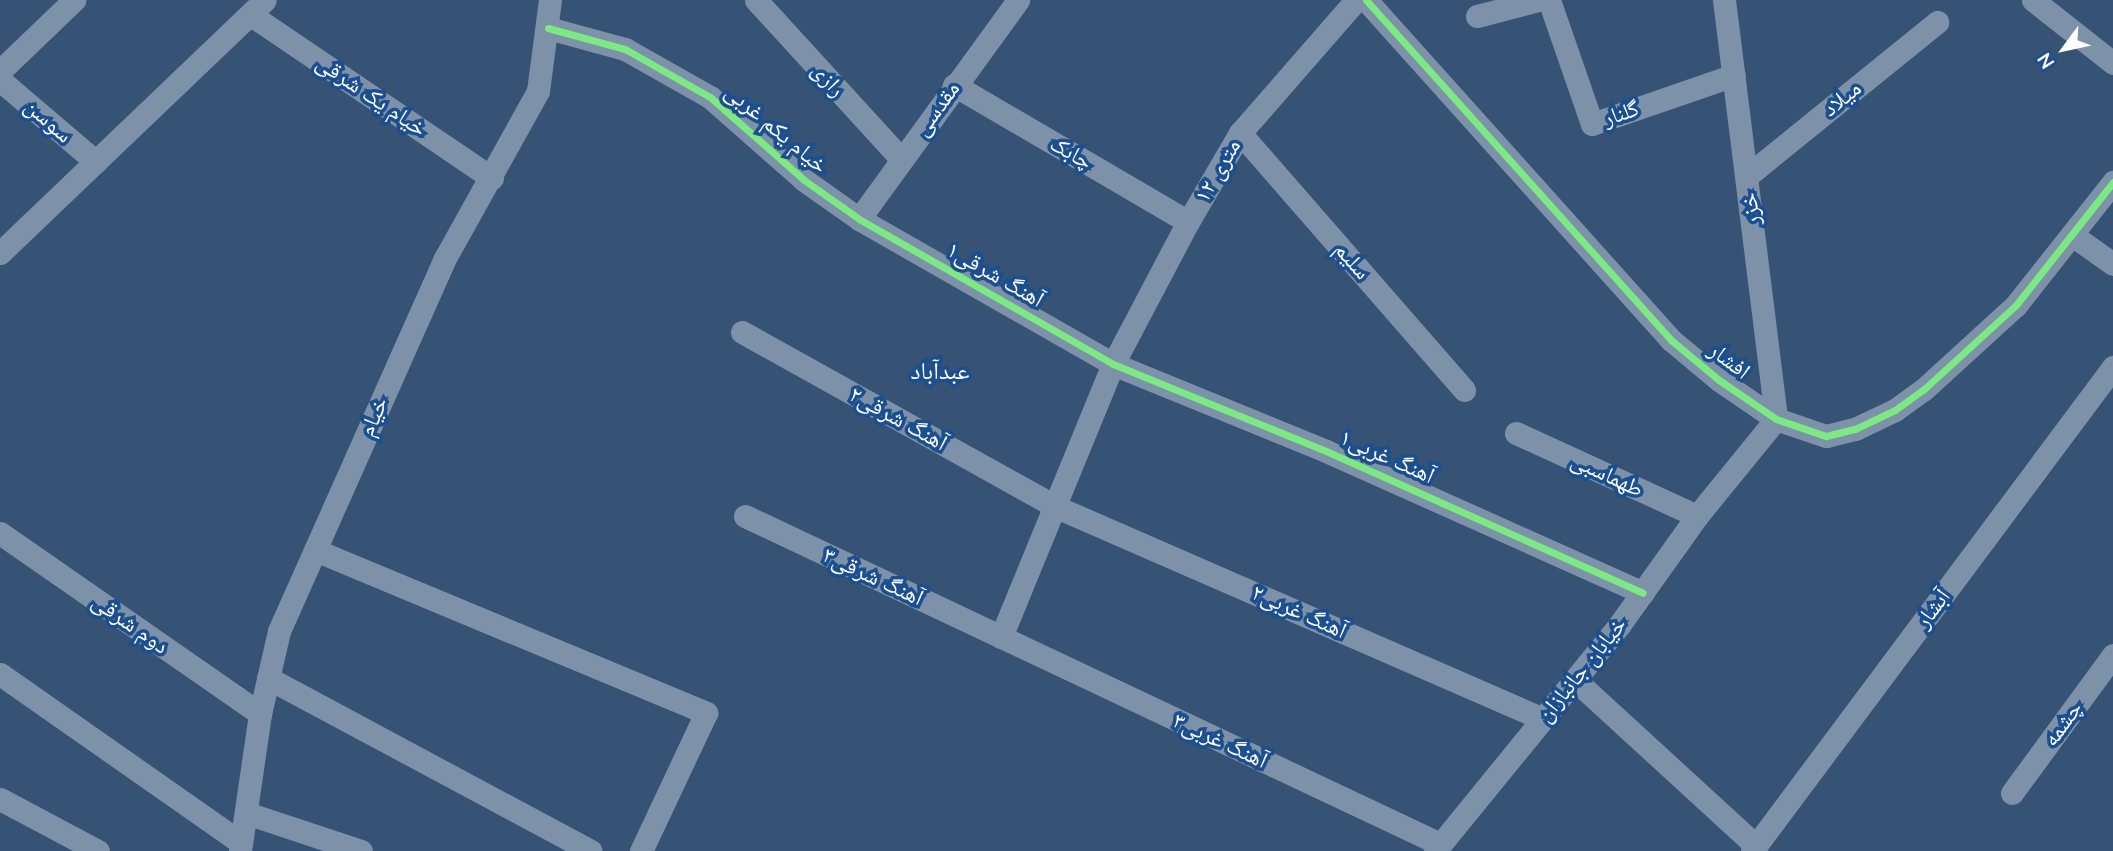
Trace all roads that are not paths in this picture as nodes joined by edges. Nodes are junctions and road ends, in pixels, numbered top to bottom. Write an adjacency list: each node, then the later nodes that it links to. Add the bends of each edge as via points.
1 (74, 0): 16 (street)
2 (550, 0): 14 (street, خیام)
3 (756, 0): 21 (street, رازی)
4 (1018, 0): 19 (street, مقدسی)
5 (1356, 0): 20 (street, ۱۲ متری)
6 (1366, 0): 35 (street, افشار, via 1671,340)
7 (1539, 0): 12 (street)
8 (1549, 0): 17 (street, گلنار, via 1592,124)
9 (1724, 0): 17 (street, خزر)
10 (2033, 0): 15 (street)
11 (258, 7): 22 (street); 24 (street, خیام یک شرقی)
12 (1477, 16)
13 (1937, 22): 23 (street, میلاد)
14 (548, 28): 24 (street, خیام, via 538,91); 26 (street, خیام یکم غربی, via 625,49 710,97 804,180)
15 (2113, 64)
16 (0, 71)
17 (1734, 75): 23 (street, خزر)
18 (0, 80): 22 (street, سوسن)
19 (954, 85): 21 (street, مقدسی); 27 (street, چابک)
20 (1240, 133): 27 (street, ۱۲ متری); 34 (street, سلیم)
21 (901, 159): 26 (street, مقدسی)
22 (96, 162): 29 (street)
23 (1747, 176): 35 (street, خزر)
24 (492, 178): 41 (street, خیام, via 444,260)
25 (2113, 182): 28 (street, افشار)
26 (859, 219): 32 (street, آهنگ شرقی۱)
27 (1188, 222): 32 (street, ۱۲ متری)
28 (2072, 234): 30 (street); 35 (street, افشار, via 2016,305 1895,410 1855,429 1826,436)
29 (0, 253)
30 (2113, 264)
31 (743, 332): 37 (street, آهنگ شرقی۲)
32 (1113, 364): 37 (street, ۱۲ متری); 42 (street, آهنگ غربی۱, via 1326,451)
33 (2113, 367): 55 (street, آبشار)
34 (1464, 390)
35 (1776, 419): 39 (street, خیابان جانبازان)
36 (1516, 433): 39 (street, طهماسبی)
37 (1054, 506): 43 (street, ۱۲ متری); 49 (street, آهنگ غربی۲)
38 (745, 516): 43 (street, آهنگ شرقی۳)
39 (1697, 516): 42 (street, خیابان جانبازان)
40 (0, 533): 48 (street, دوم شرقی)
41 (315, 550): 46 (street, خیام, via 279,631); 59 (street, via 706,713)
42 (1643, 593): 47 (street, خیابان جانبازان)
43 (1001, 637): 54 (street, آهنگ غربی۳)
44 (2113, 655): 50 (street, چشمه)
45 (0, 674): 53 (street)
46 (268, 678): 48 (street, خیام); 58 (street)
47 (1575, 680): 49 (street, خیابان جانبازان); 55 (street)
48 (260, 714): 52 (street, خیام)
49 (1543, 719): 54 (street, خیابان جانبازان)
50 (2012, 793)
51 (0, 799): 56 (street)
52 (246, 813): 53 (street, خیام); 57 (street)
53 (241, 847)
54 (1437, 848)
55 (1754, 849)
56 (98, 851)
57 (361, 851)
58 (591, 851)
59 (641, 851)

